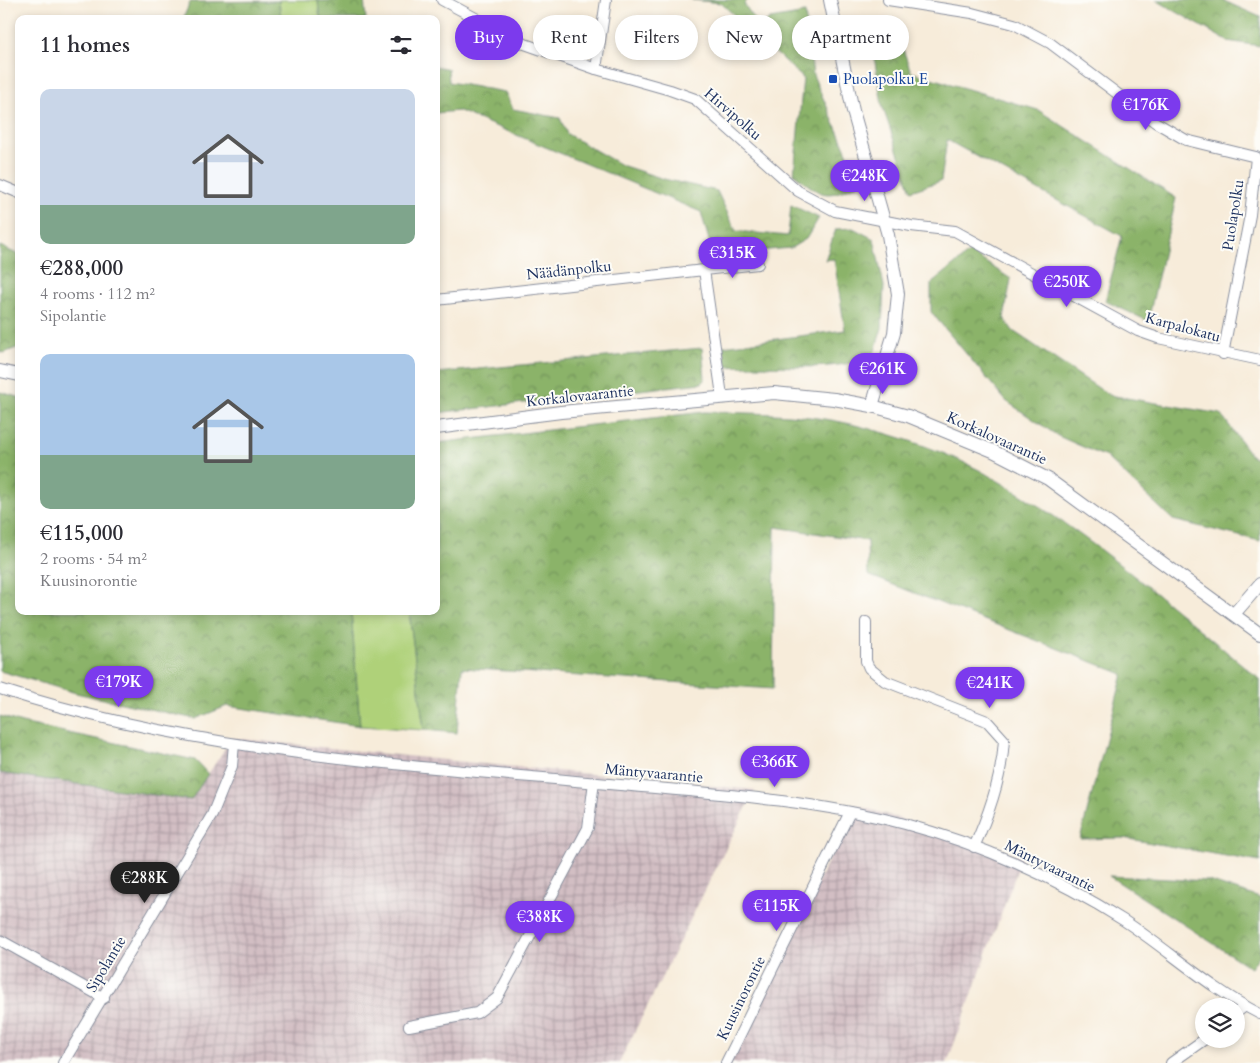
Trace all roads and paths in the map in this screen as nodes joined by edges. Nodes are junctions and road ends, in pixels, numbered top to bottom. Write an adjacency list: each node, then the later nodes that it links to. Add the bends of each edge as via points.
1 (442, 0): 5 (street, Hirvipolku, via 522,43)
2 (606, 0): 5 (street)
3 (830, 0): 8 (street, via 853,111)
4 (888, 0): 12 (street, Puolapolku, via 972,13 1014,24 1050,43 1155,122 1186,140 1256,157 1250,215)
5 (596, 69): 8 (street, Hirvipolku, via 695,99 810,199 835,211)
6 (0, 185): 7 (street)
7 (15, 191)
8 (884, 220): 12 (street, Karpalokatu, via 956,231 1138,331); 17 (street, via 898,294 894,333)
9 (758, 264): 10 (street, Näädänpolku)
10 (704, 270): 11 (street, Näädänpolku); 16 (street)
11 (440, 300)
12 (1223, 354): 13 (street, Karpalokatu)
13 (1260, 360)
14 (0, 371): 15 (street)
15 (15, 374)
16 (722, 396): 17 (street, Korkalovaarantie, via 774,392); 18 (street, Korkalovaarantie)
17 (872, 406): 20 (street, Korkalovaarantie, via 908,416 985,447 1048,479)
18 (440, 427)
19 (1260, 584): 20 (street)
20 (1234, 614): 22 (street, Korkalovaarantie)
21 (866, 622): 27 (street, via 866,661 869,668 885,681 987,721 1004,740 1003,761 984,826)
22 (1260, 634)
23 (0, 689): 24 (street, Mäntyvaarantie, via 53,706)
24 (234, 744): 25 (street, Mäntyvaarantie, via 440,769); 29 (street, Sipolantie, via 232,766 212,815)
25 (594, 782): 26 (street, Mäntyvaarantie, via 740,796); 33 (street, via 588,828 496,998 477,1013)
26 (850, 812): 27 (street, Mäntyvaarantie, via 906,824); 36 (street, Kuusinorontie)
27 (974, 847): 30 (street, Mäntyvaarantie, via 1056,883 1123,920)
28 (0, 940): 29 (street)
29 (104, 998): 35 (street, Sipolantie)
30 (1226, 998)
31 (1245, 1010): 32 (street, Mäntyvaarantie)
32 (1260, 1014)
33 (409, 1026)
34 (1195, 1046): 37 (street)
35 (63, 1063)
36 (726, 1063)
37 (1172, 1063)

